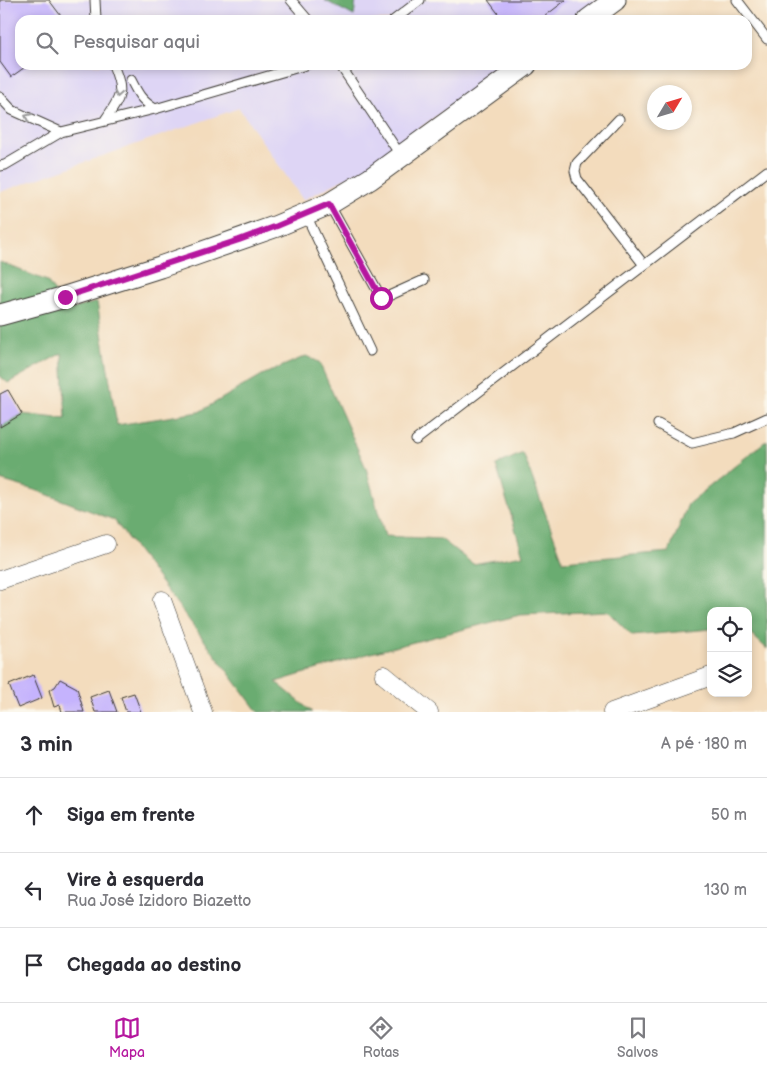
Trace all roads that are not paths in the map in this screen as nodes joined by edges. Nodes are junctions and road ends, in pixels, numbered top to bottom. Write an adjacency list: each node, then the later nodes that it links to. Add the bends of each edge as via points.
1 (95, 0): 6 (lane)
2 (291, 0): 7 (lane)
3 (420, 0): 8 (lane)
4 (615, 0): 9 (street)
5 (737, 0): 10 (lane)
6 (96, 15)
7 (304, 15)
8 (400, 15)
9 (595, 15)
10 (749, 15)
11 (752, 20): 12 (lane)
12 (767, 39)
13 (115, 70): 21 (lane, one-way to 21, via 120,94)
14 (288, 70): 19 (lane)
15 (343, 70): 23 (lane)
16 (519, 70): 23 (street)
17 (131, 80): 19 (lane, via 138,94)
18 (0, 97): 22 (lane, one-way to 18, via 12,110)
19 (155, 108): 21 (lane)
20 (618, 119): 28 (lane, via 577,163 575,171)
21 (105, 120): 22 (lane)
22 (61, 132): 24 (lane)
23 (401, 156): 26 (street)
24 (0, 166)
25 (767, 172): 28 (lane)
26 (329, 204): 27 (street); 29 (lane, via 382,299)
27 (306, 214): 30 (street, via 239,240); 31 (lane)
28 (644, 265): 34 (lane)
29 (424, 280)
30 (0, 315)
31 (370, 351)
32 (767, 418): 33 (lane, via 734,433 692,443)
33 (658, 424)
34 (416, 440)
35 (106, 544): 36 (street)
36 (0, 580)
37 (162, 600): 40 (street)
38 (384, 675): 41 (street)
39 (707, 677): 42 (street)
40 (203, 712)
41 (429, 712)
42 (612, 712)

